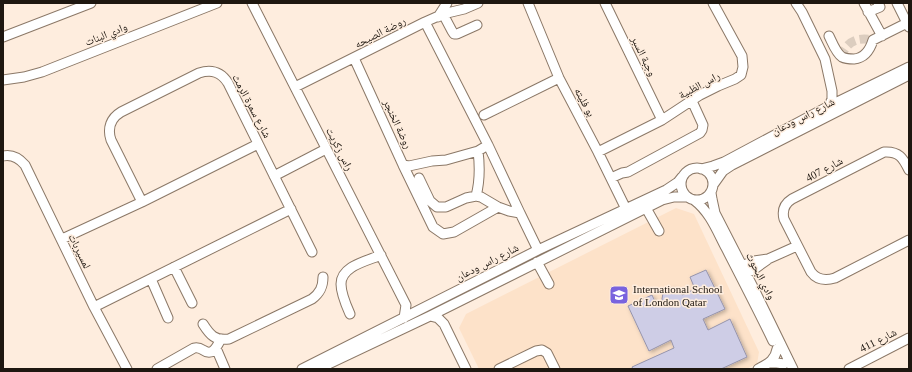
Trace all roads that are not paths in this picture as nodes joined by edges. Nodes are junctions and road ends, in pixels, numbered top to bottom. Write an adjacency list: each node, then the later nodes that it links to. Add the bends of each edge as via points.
1 (91, 3): 20 (street)
2 (217, 3): 25 (street, وادي البنات, via 38,74)
3 (252, 3): 26 (street, راس زكريت)
4 (446, 3): 14 (street)
5 (478, 3): 14 (street, روضة الصيحه)
6 (528, 3): 24 (street, بو فليته)
7 (605, 3): 32 (street, وجبة السبر)
8 (713, 3): 29 (street, راس الظبية, via 742,56 743,67 741,75 735,79)
9 (796, 3): 27 (street, شارع راس ودعان, via 825,59)
10 (864, 3): 13 (street)
11 (878, 3): 13 (street, via 880,6)
12 (897, 3): 17 (street)
13 (868, 12): 19 (street)
14 (441, 16): 15 (street, روضة الصيحه); 16 (street, via 454,34)
15 (425, 22): 21 (street, روضة الصيحه); 34 (street)
16 (477, 25)
17 (908, 25): 19 (street)
18 (829, 36): 19 (street, via 841,56 849,60 865,55 873,40)
19 (882, 36)
20 (3, 37)
21 (354, 58): 26 (street, روضة الصيحه); 39 (street, روضة الخنجر)
22 (909, 67): 28 (street, شارع راس ودعان)
23 (909, 75): 46 (street, شارع راس ودعان, via 732,164 723,171)
24 (559, 78): 31 (street); 37 (street, بو فليته)
25 (3, 80)
26 (295, 87): 35 (street, راس زكريت)
27 (832, 91): 28 (street, شارع راس ودعان); 30 (street, شارع راس ودعان)
28 (846, 99): 30 (street, شارع راس ودعان)
29 (692, 101): 32 (street, راس الظبية); 45 (street, via 703,125 700,133 622,173)
30 (829, 106): 40 (street, شارع راس ودعان, via 730,159)
31 (484, 115)
32 (662, 120): 37 (street, راس الظبية)
33 (258, 144): 42 (street, شارع سمرة الرمث); 49 (street); 49 (street, شارع سمرة الرمث, via 225,78 216,72 200,73 121,112 112,121 110,136)
34 (488, 145): 36 (street, روضة الخنجر); 54 (street)
35 (326, 149): 42 (street); 61 (street, راس زكريت)
36 (478, 151): 39 (street, روضة الخنجر, via 446,160); 47 (street, via 480,180)
37 (598, 152): 45 (street, بو فليته)
38 (3, 156): 56 (street, لمسيربات, via 22,160)
39 (404, 165): 50 (street, via 433,227 443,234 454,232)
40 (701, 169): 43 (street, via 693,169); 46 (street, via 710,175 713,181)
41 (909, 170): 58 (street, شارع 407, via 900,155 895,152 884,152 788,202 783,216)
42 (274, 176): 52 (street, شارع سمرة الرمث)
43 (682, 177): 48 (street, via 681,188); 53 (street, شارع راس ودعان, via 666,190)
44 (419, 178): 47 (street, via 430,201 437,207 446,208)
45 (612, 181): 53 (street, بو فليته)
46 (712, 189): 48 (street, via 706,198); 64 (street, وادي البحوث, via 715,212)
47 (476, 196): 50 (street)
48 (690, 198): 51 (street, شارع راس ودعان, via 668,198); 64 (street, وادي البحوث, via 703,208)
49 (142, 202): 56 (street)
50 (498, 207): 54 (street)
51 (646, 208): 55 (street); 62 (street, شارع راس ودعان)
52 (291, 209): 60 (street, شارع سمرة الرمث); 63 (street)
53 (626, 209): 59 (street, شارع راس ودعان)
54 (520, 213): 59 (street)
55 (659, 231)
56 (62, 239): 70 (street, لمسيربات)
57 (909, 240): 58 (street, شارع 407, via 835,278 826,280 819,279 813,274)
58 (797, 246): 64 (street, via 768,259 757,268)
59 (538, 250): 72 (street, شارع راس ودعان)
60 (312, 252)
61 (381, 255): 69 (street, راس زكريت); 73 (street, via 349,268 343,275 342,290)
62 (537, 262): 67 (street); 71 (street, شارع راس ودعان)
63 (174, 267): 66 (street); 68 (street)
64 (742, 271): 82 (street, وادي البحوث); 95 (street, وادي البحوث)
65 (323, 277): 80 (street, via 320,291 312,299 229,339)
66 (150, 279): 70 (street); 75 (street)
67 (549, 284)
68 (192, 303)
69 (406, 305): 72 (street); 76 (street)
70 (94, 307): 86 (street, لمسيربات)
71 (445, 308): 74 (street, شارع راس ودعان); 78 (street)
72 (419, 310): 76 (street, شارع راس ودعان)
73 (350, 314)
74 (430, 316): 78 (street, via 438,318); 90 (street, شارع راس ودعان)
75 (168, 318)
76 (404, 318): 89 (street, شارع راس ودعان)
77 (203, 324): 80 (street, via 211,335)
78 (444, 324): 91 (street)
79 (909, 338): 84 (street, شارع 411)
80 (220, 339): 81 (street)
81 (216, 348): 87 (street, via 212,352 207,352 199,347 194,348); 88 (street)
82 (777, 349): 83 (street, via 775,357); 85 (street, وادي البحوث)
83 (769, 363): 85 (street); 94 (street)
84 (859, 366): 96 (street, شارع 411)
85 (786, 367)
86 (127, 369)
87 (157, 369)
88 (225, 369)
89 (302, 369)
90 (318, 369)
91 (466, 369)
92 (499, 369): 93 (street, via 542,350 547,353)
93 (555, 369)
94 (758, 369)
95 (794, 369)
96 (849, 369)

